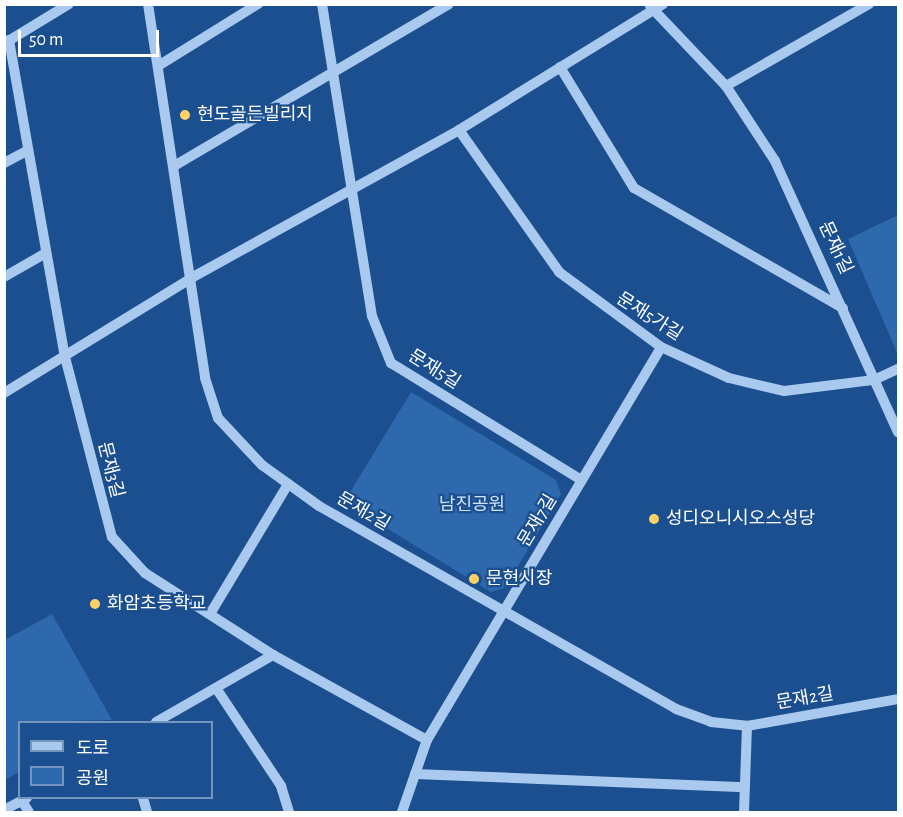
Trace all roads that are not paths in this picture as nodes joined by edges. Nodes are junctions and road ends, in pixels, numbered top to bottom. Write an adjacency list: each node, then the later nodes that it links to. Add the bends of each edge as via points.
1 (69, 4): 8 (street)
2 (148, 4): 9 (street, 문재2길)
3 (258, 4): 9 (street)
4 (322, 4): 11 (street, 문재5길)
5 (449, 4): 11 (street)
6 (869, 4): 12 (street)
7 (655, 6): 10 (street); 12 (street, 문재1길)
8 (7, 41): 14 (street, 문재3길)
9 (158, 66): 16 (street, 문재2길)
10 (560, 67): 13 (street); 21 (street, via 634,188)
11 (334, 72): 16 (street); 17 (street, 문재5길)
12 (726, 86): 21 (street, 문재1길, via 775,160)
13 (459, 130): 17 (street); 22 (street, 문재5가길, via 559,272)
14 (28, 150): 15 (street); 18 (street, 문재3길)
15 (4, 163)
16 (174, 166): 20 (street, 문재2길)
17 (351, 190): 20 (street); 28 (street, 문재5길, via 372,316 391,363)
18 (46, 253): 19 (street); 23 (street, 문재3길)
19 (4, 277)
20 (193, 277): 23 (street); 29 (street, 문재2길, via 205,378 218,418 262,465)
21 (844, 309): 25 (street, 문재1길)
22 (661, 347): 25 (street, 문재5가길, via 729,378 784,391); 28 (street, 문재7길)
23 (65, 357): 26 (street); 31 (street, 문재3길, via 112,537 145,573)
24 (898, 369): 25 (street, 문재5가길)
25 (874, 380): 27 (street, 문재1길)
26 (4, 393)
27 (898, 432)
28 (581, 480): 30 (street, 문재7길)
29 (288, 484): 30 (street, 문재2길); 31 (street)
30 (503, 611): 36 (street, 문재2길, via 676,709 711,722); 37 (street, 문재7길)
31 (210, 614): 32 (street, 문재3길)
32 (273, 655): 33 (street); 37 (street, 문재3길)
33 (216, 687): 35 (street); 43 (street, via 281,786)
34 (898, 699): 36 (street, 문재2길)
35 (159, 721)
36 (747, 726): 39 (street)
37 (427, 740): 38 (street, 문재7길)
38 (415, 774): 39 (street); 44 (street, 문재7길)
39 (745, 787): 45 (street)
40 (24, 799): 41 (street); 42 (street)
41 (4, 810)
42 (29, 813)
43 (289, 813)
44 (402, 813)
45 (744, 813)

